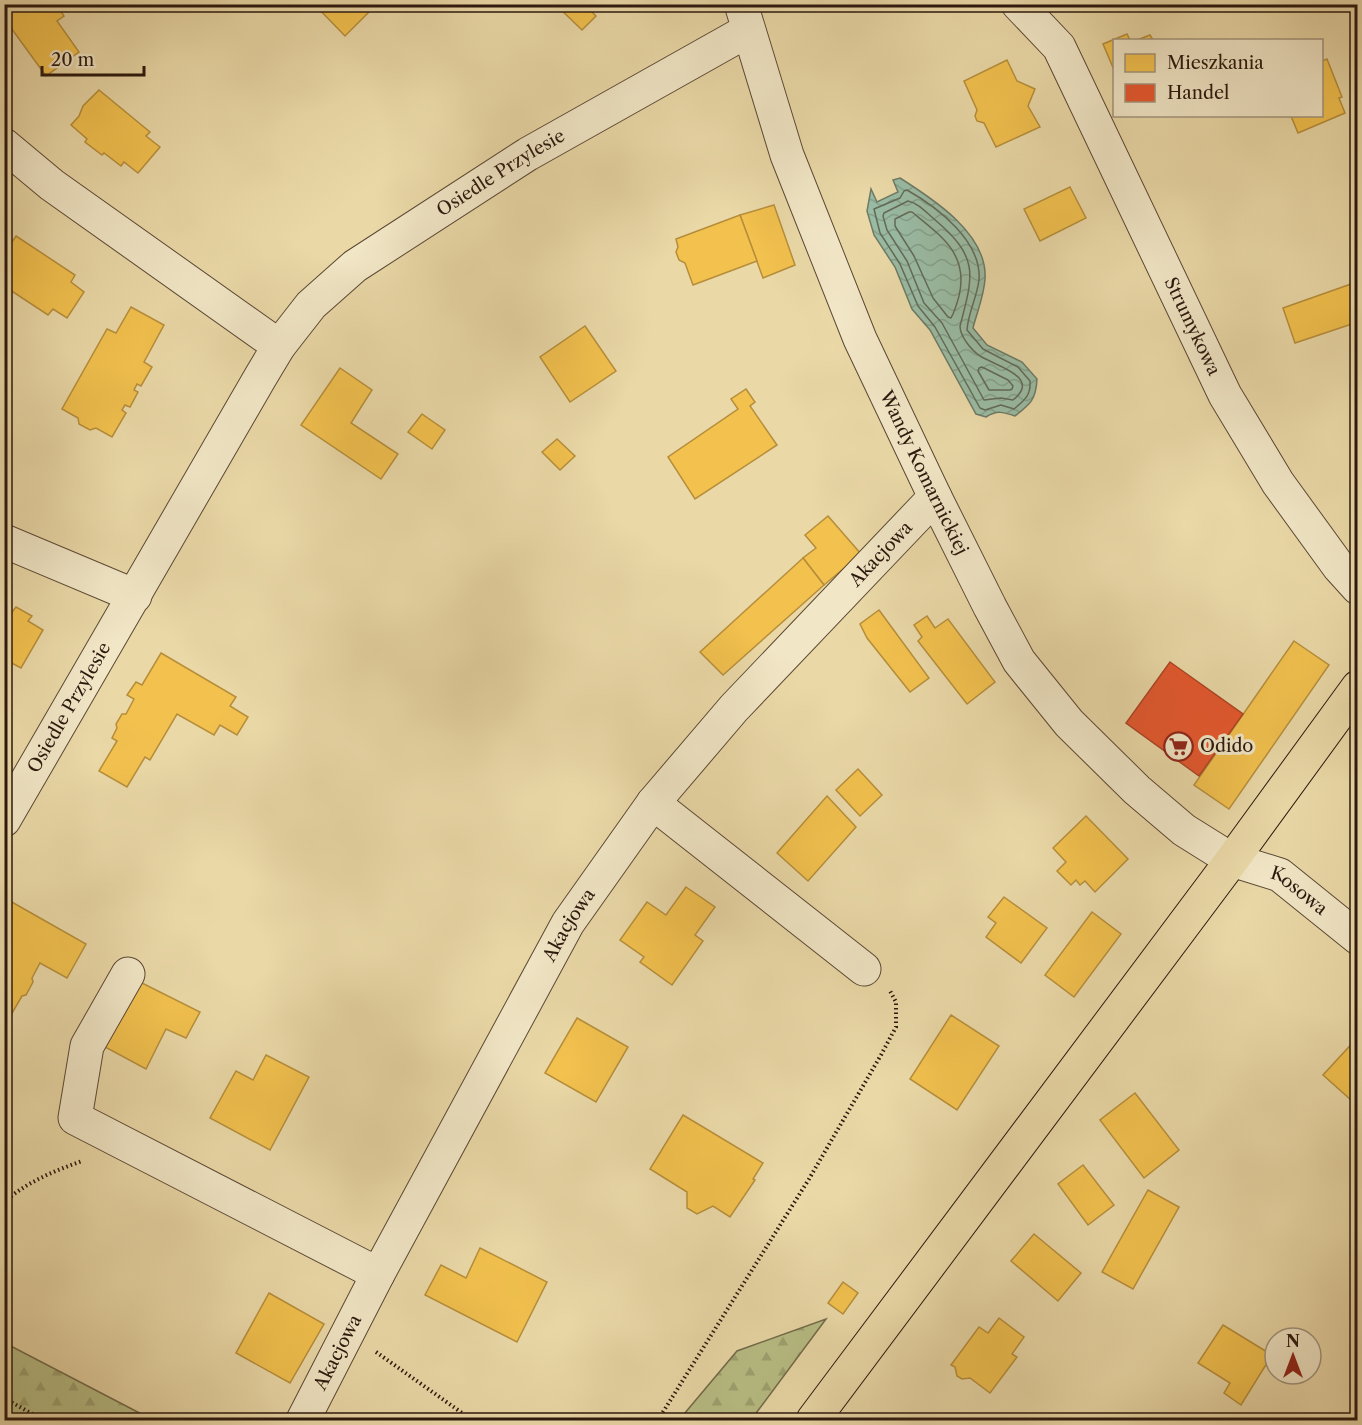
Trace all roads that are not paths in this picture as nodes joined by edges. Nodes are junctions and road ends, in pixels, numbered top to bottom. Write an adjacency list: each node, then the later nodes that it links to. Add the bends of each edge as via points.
1 (1018, 4): 4 (street, Strumykowa)
2 (1053, 4): 4 (street, Strumykowa)
3 (744, 18): 6 (street, Osiedle Przylesie, via 356,266 311,306); 7 (street, Wandy Komarnickiej, via 787,155 851,317)
4 (1059, 47): 9 (street, Strumykowa, via 1225,395 1278,483)
5 (4, 145): 6 (street, via 52,185)
6 (279, 346): 10 (street, Osiedle Przylesie)
7 (935, 497): 12 (street, Akacjowa, via 734,708); 14 (street, Wandy Komarnickiej, via 1019,661 1069,723 1184,830)
8 (4, 541): 10 (street)
9 (1358, 588)
10 (135, 596): 13 (street, Osiedle Przylesie)
11 (1358, 687): 14 (main road)
12 (653, 803): 16 (street); 18 (street, Akacjowa, via 568,923)
13 (4, 820)
14 (1232, 860): 15 (street, Kosowa, via 1280,875); 20 (main road)
15 (1358, 938)
16 (864, 969)
17 (128, 974): 18 (street, via 87,1046 75,1118)
18 (378, 1274): 19 (street, Akacjowa)
19 (303, 1420)
20 (813, 1420)

